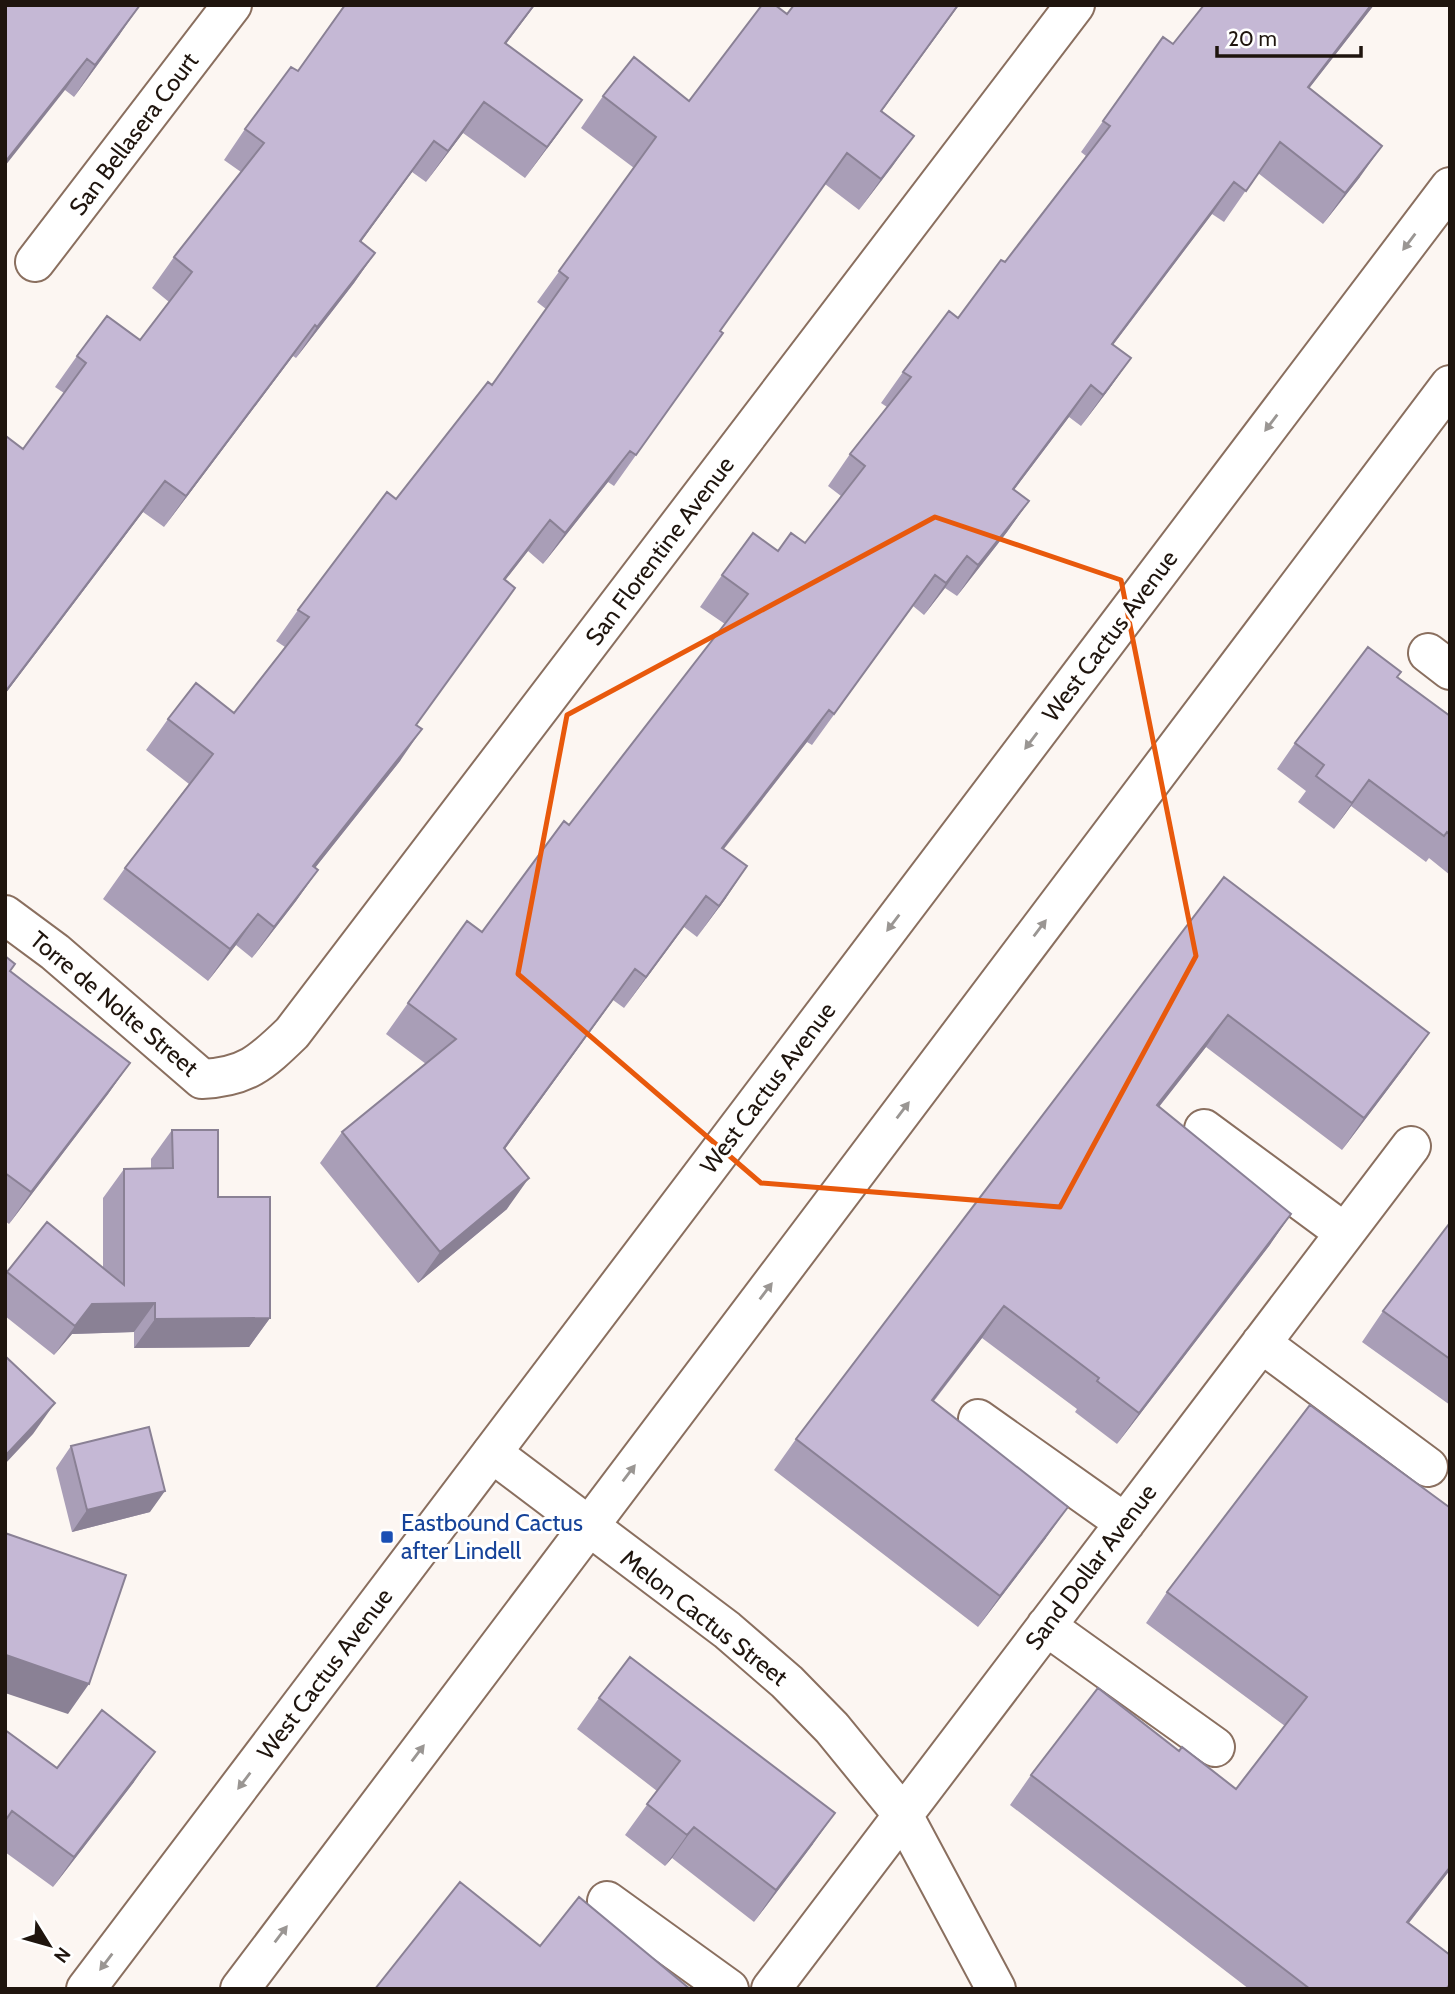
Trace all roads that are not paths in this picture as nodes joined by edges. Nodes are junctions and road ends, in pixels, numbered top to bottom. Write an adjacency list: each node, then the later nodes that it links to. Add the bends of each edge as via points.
1 (232, 5): 4 (street, San Bellasera Court)
2 (1075, 5): 7 (street, San Florentine Avenue, via 292,1033 261,1064)
3 (1450, 187): 13 (street, West Cactus Avenue, one-way to 13)
4 (36, 262)
5 (1450, 385): 16 (street, one-way to 5)
6 (5, 915): 7 (street, Torre de Nolte Street, via 55,952 202,1079)
7 (229, 1078)
8 (1204, 1129): 10 (street)
9 (1411, 1146): 10 (street, Sand Dollar Avenue)
10 (1345, 1233): 11 (street, Sand Dollar Avenue)
11 (1261, 1343): 14 (street); 15 (street, Sand Dollar Avenue)
12 (978, 1419): 15 (street)
13 (492, 1453): 16 (street, Melon Cactus Street); 21 (street, West Cactus Avenue, one-way to 21)
14 (1428, 1467)
15 (1125, 1523): 17 (street, Sand Dollar Avenue)
16 (588, 1527): 19 (street, Melon Cactus Street, via 727,1630 787,1682 832,1728); 22 (street, one-way to 16)
17 (1046, 1626): 18 (street); 19 (street, Sand Dollar Avenue)
18 (1215, 1747)
19 (903, 1815): 24 (street, Sand Dollar Avenue); 25 (street, Melon Cactus Street)
20 (607, 1901): 23 (street)
21 (86, 1989)
22 (240, 1989)
23 (729, 1989)
24 (771, 1989)
25 (996, 1989)

